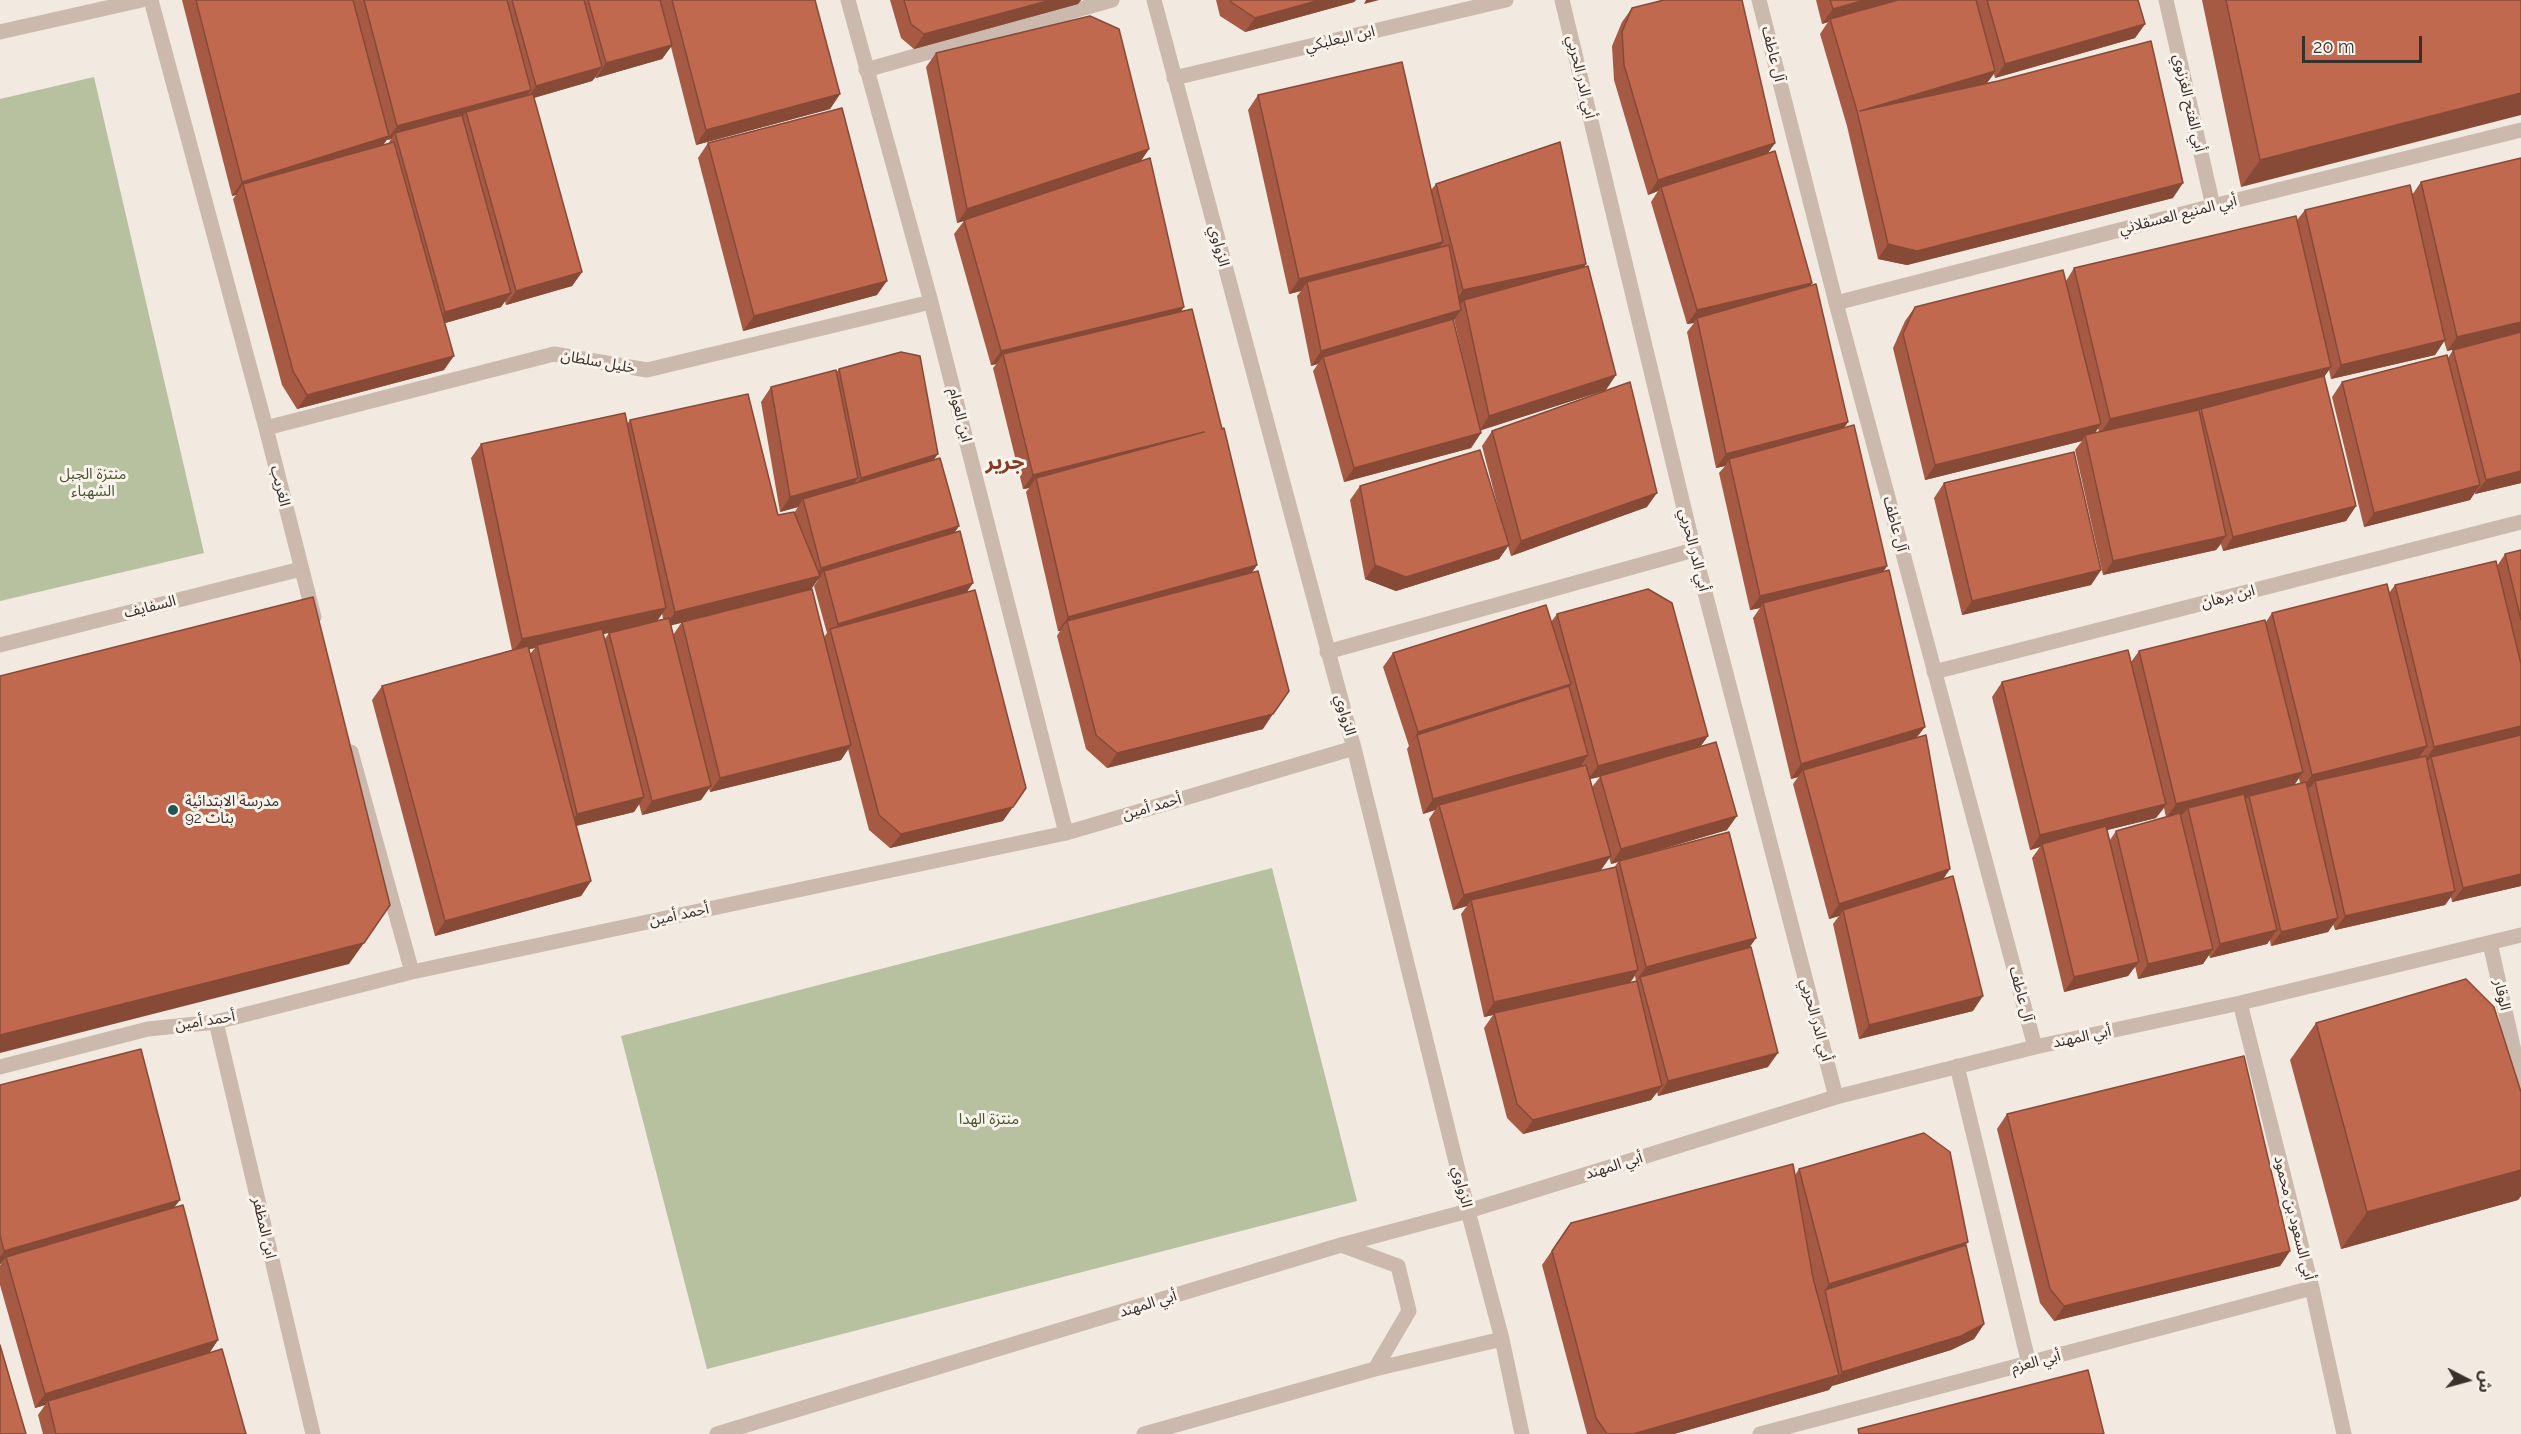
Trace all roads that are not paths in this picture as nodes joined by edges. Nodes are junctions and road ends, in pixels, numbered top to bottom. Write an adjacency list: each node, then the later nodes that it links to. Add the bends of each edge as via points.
1 (141, 0): 10 (street)
2 (151, 0): 17 (street, الغريب)
3 (848, 0): 11 (street, ابن العوام)
4 (1112, 0): 11 (street)
5 (1154, 0): 12 (street, الزواوي)
6 (1506, 0): 12 (street, ابن البعلبكي)
7 (1562, 0): 19 (street, أبي الدر الحربي)
8 (1759, 0): 16 (street, آل عاطف)
9 (2166, 0): 14 (street, أبي الفتح الغزنوي)
10 (0, 32)
11 (866, 70): 15 (street, ابن العوام)
12 (1174, 78): 23 (street, الزواوي)
13 (2521, 130): 14 (street, أبي المنيع العسقلاني)
14 (2213, 206): 16 (street, أبي المنيع العسقلاني)
15 (931, 302): 17 (street, خليل سلطان, via 647,370 554,354); 27 (street, ابن العوام)
16 (1836, 303): 24 (street, آل عاطف)
17 (266, 428): 20 (street, الغريب)
18 (2521, 522): 24 (street, ابن برهان)
19 (1694, 550): 23 (street); 37 (street, أبي الدر الحربي)
20 (301, 569): 21 (street, الغريب); 22 (street, السفايف)
21 (317, 627)
22 (0, 645)
23 (1327, 652): 26 (street, الزواوي)
24 (1934, 672): 33 (street, آل عاطف)
25 (349, 742): 30 (street)
26 (1354, 748): 27 (street, أحمد أمين); 38 (street, الزواوي)
27 (1065, 833): 30 (street, أحمد أمين)
28 (2521, 935): 29 (street, أبي المهند)
29 (2490, 944): 31 (street, أبي المهند); 36 (street, الوقار)
30 (412, 972): 32 (street, أحمد أمين)
31 (2240, 1003): 33 (street, أبي المهند); 40 (street, أبي السعود بن محمود)
32 (216, 1022): 35 (street, أحمد أمين, via 148,1029); 44 (street, ابن المظفر)
33 (2035, 1047): 34 (street, أبي المهند)
34 (1958, 1066): 37 (street, أبي المهند); 42 (street)
35 (0, 1067)
36 (2521, 1082)
37 (1836, 1097): 38 (street, أبي المهند)
38 (1468, 1211): 39 (street, أبي المهند); 41 (street, الزواوي)
39 (1341, 1245): 43 (street, via 1398,1266 1409,1311); 45 (street, أبي المهند)
40 (2312, 1288): 42 (street, أبي العزم); 49 (street, أبي السعود بن محمود)
41 (1502, 1339): 43 (street); 47 (street, الزواوي)
42 (2028, 1364): 48 (street, أبي العزم)
43 (1375, 1369): 46 (street)
44 (313, 1434)
45 (717, 1434)
46 (1144, 1434)
47 (1522, 1434)
48 (1760, 1434)
49 (2344, 1434)

